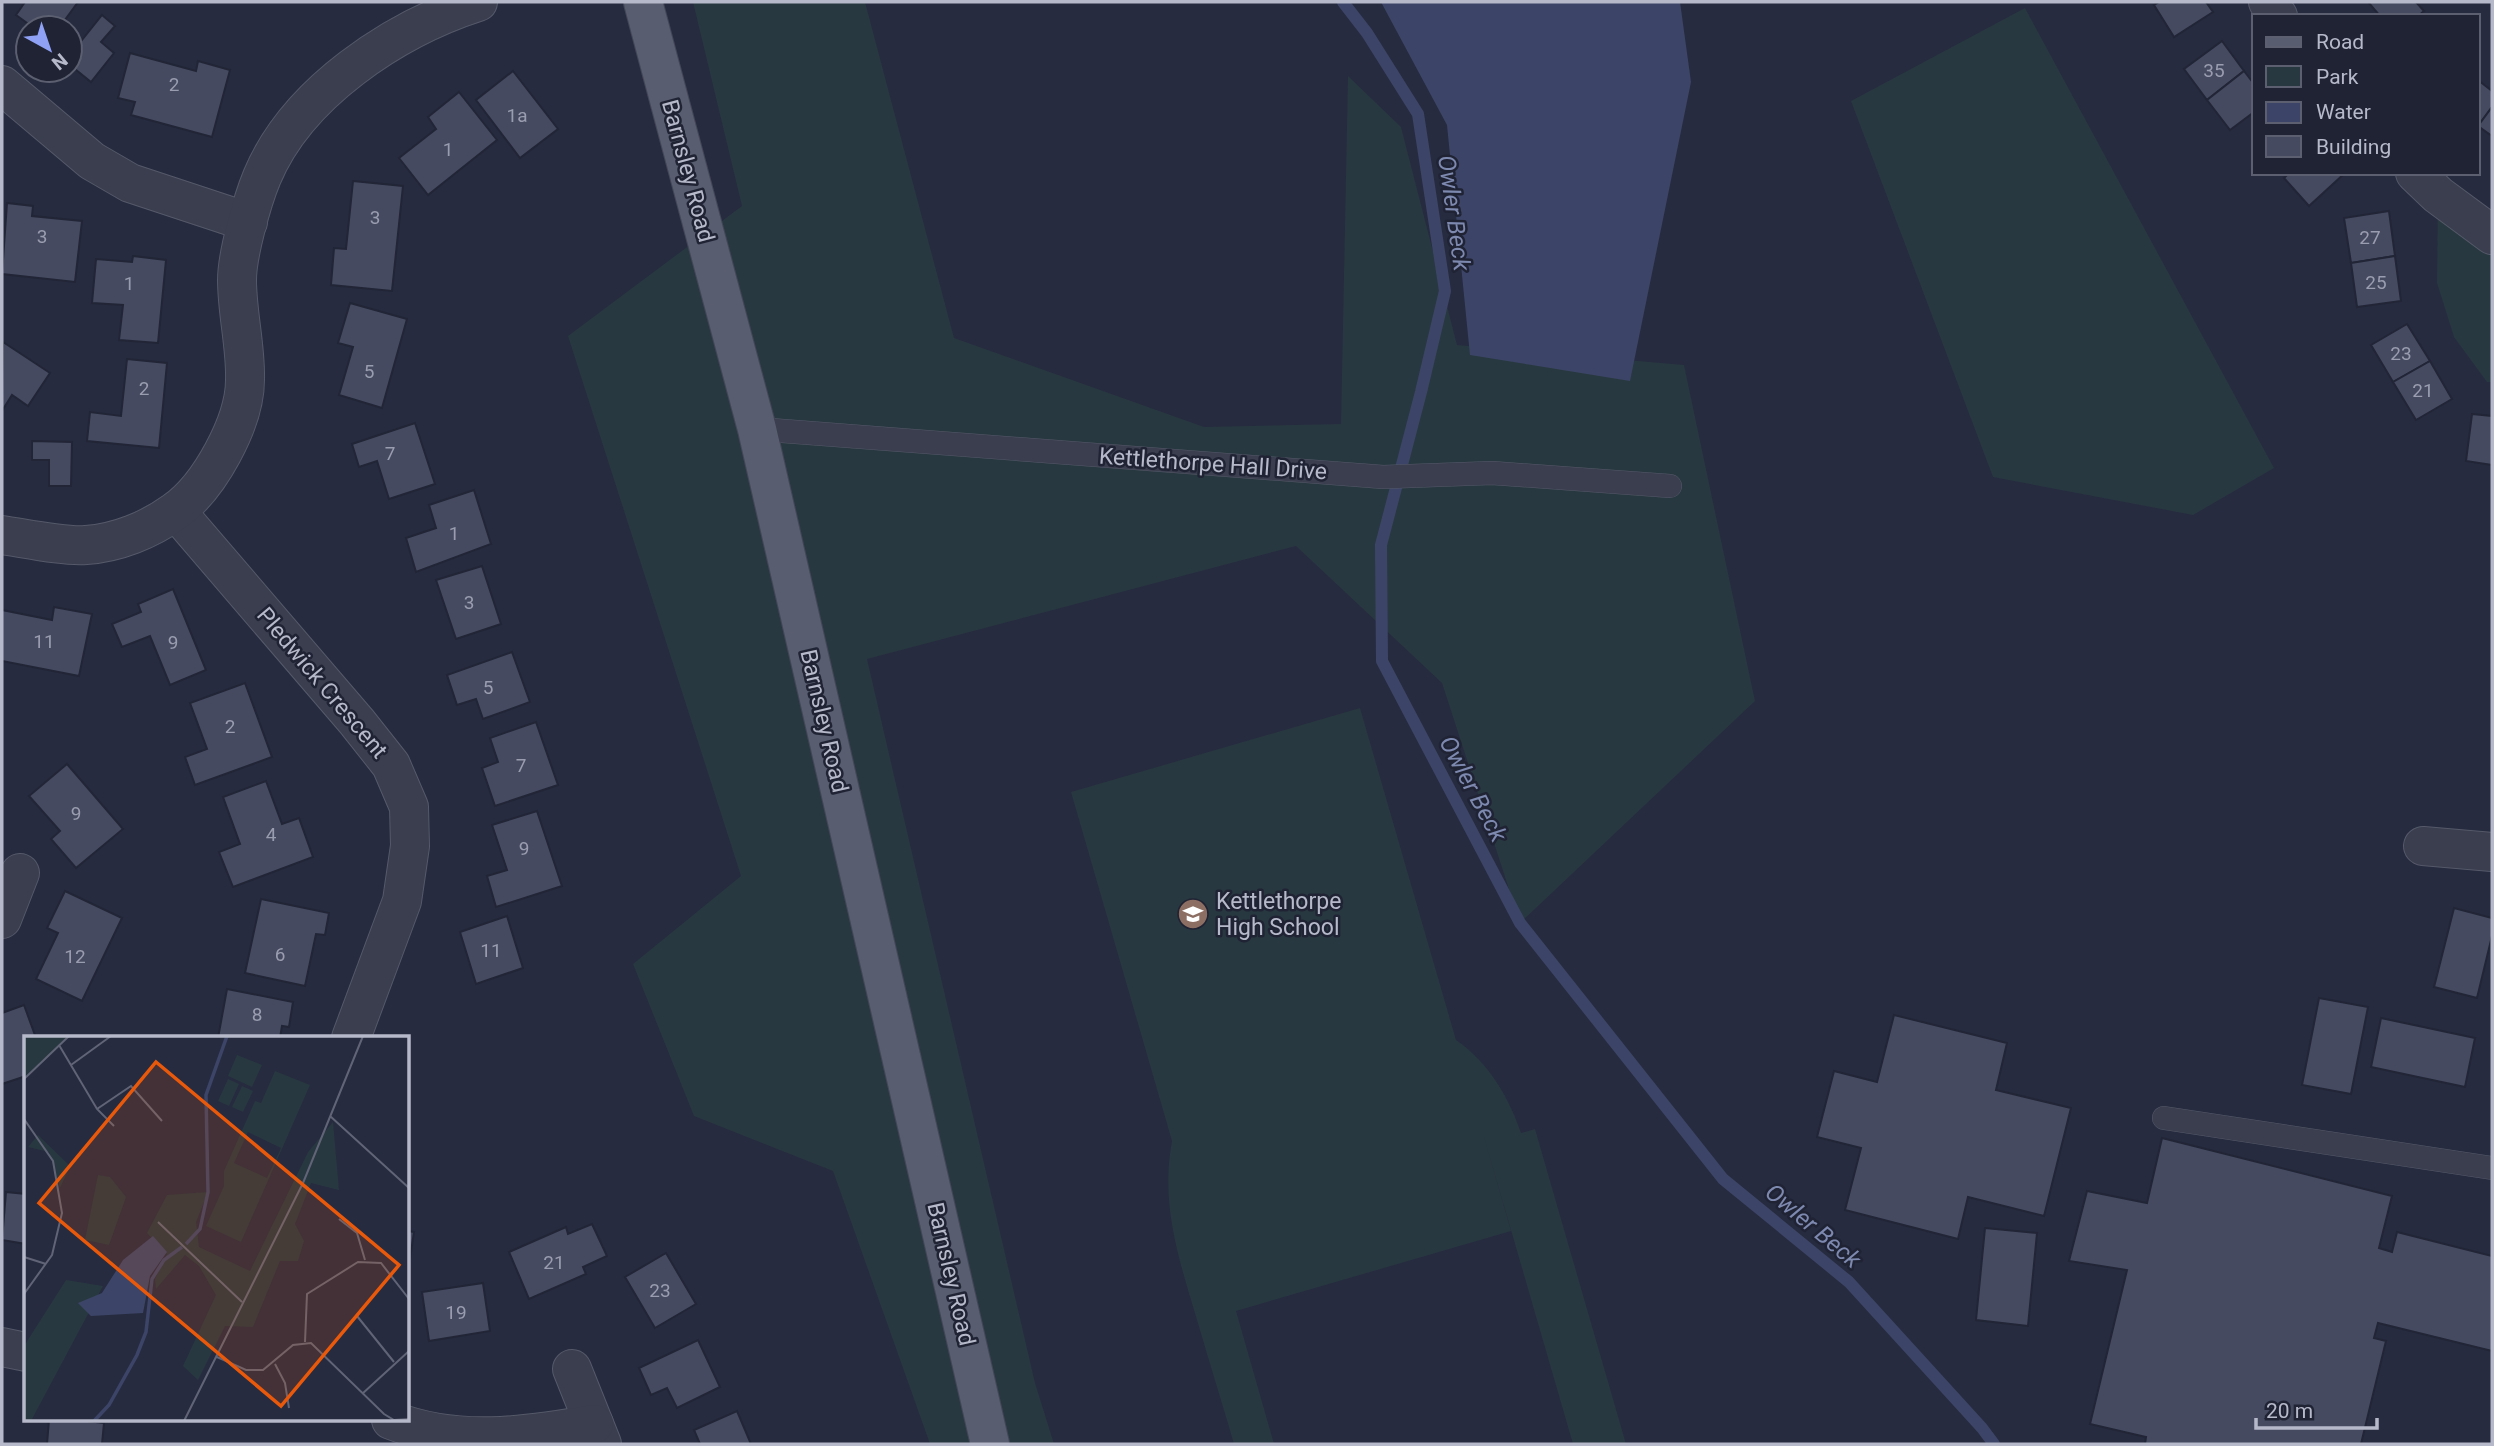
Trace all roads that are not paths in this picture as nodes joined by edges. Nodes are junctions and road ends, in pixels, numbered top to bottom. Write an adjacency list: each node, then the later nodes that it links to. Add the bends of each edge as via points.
1 (478, 2): 5 (street, via 394,38 334,82 292,125 262,176)
2 (643, 2): 7 (main road, Barnsley Road)
3 (2, 85): 5 (street, via 92,161 130,183)
4 (2417, 175): 6 (street)
5 (248, 222): 9 (street, via 237,278 246,382 235,429 210,475)
6 (2492, 235)
7 (757, 429): 8 (lane, Kettlethorpe Hall Drive, via 1383,477 1492,473); 23 (main road, Barnsley Road)
8 (1670, 486)
9 (176, 511): 10 (street, via 135,534 85,545); 15 (street, Pledwick Crescent, via 383,754 409,807 410,846 402,901)
10 (2, 535)
11 (2423, 846): 12 (street)
12 (2492, 852)
13 (20, 873): 14 (street)
14 (2, 919)
15 (352, 1036)
16 (2164, 1118): 17 (lane)
17 (2492, 1168)
18 (2, 1346): 19 (street)
19 (24, 1352)
20 (572, 1368): 22 (street)
21 (395, 1422): 22 (street, via 464,1440)
22 (598, 1434)
23 (990, 1444)

